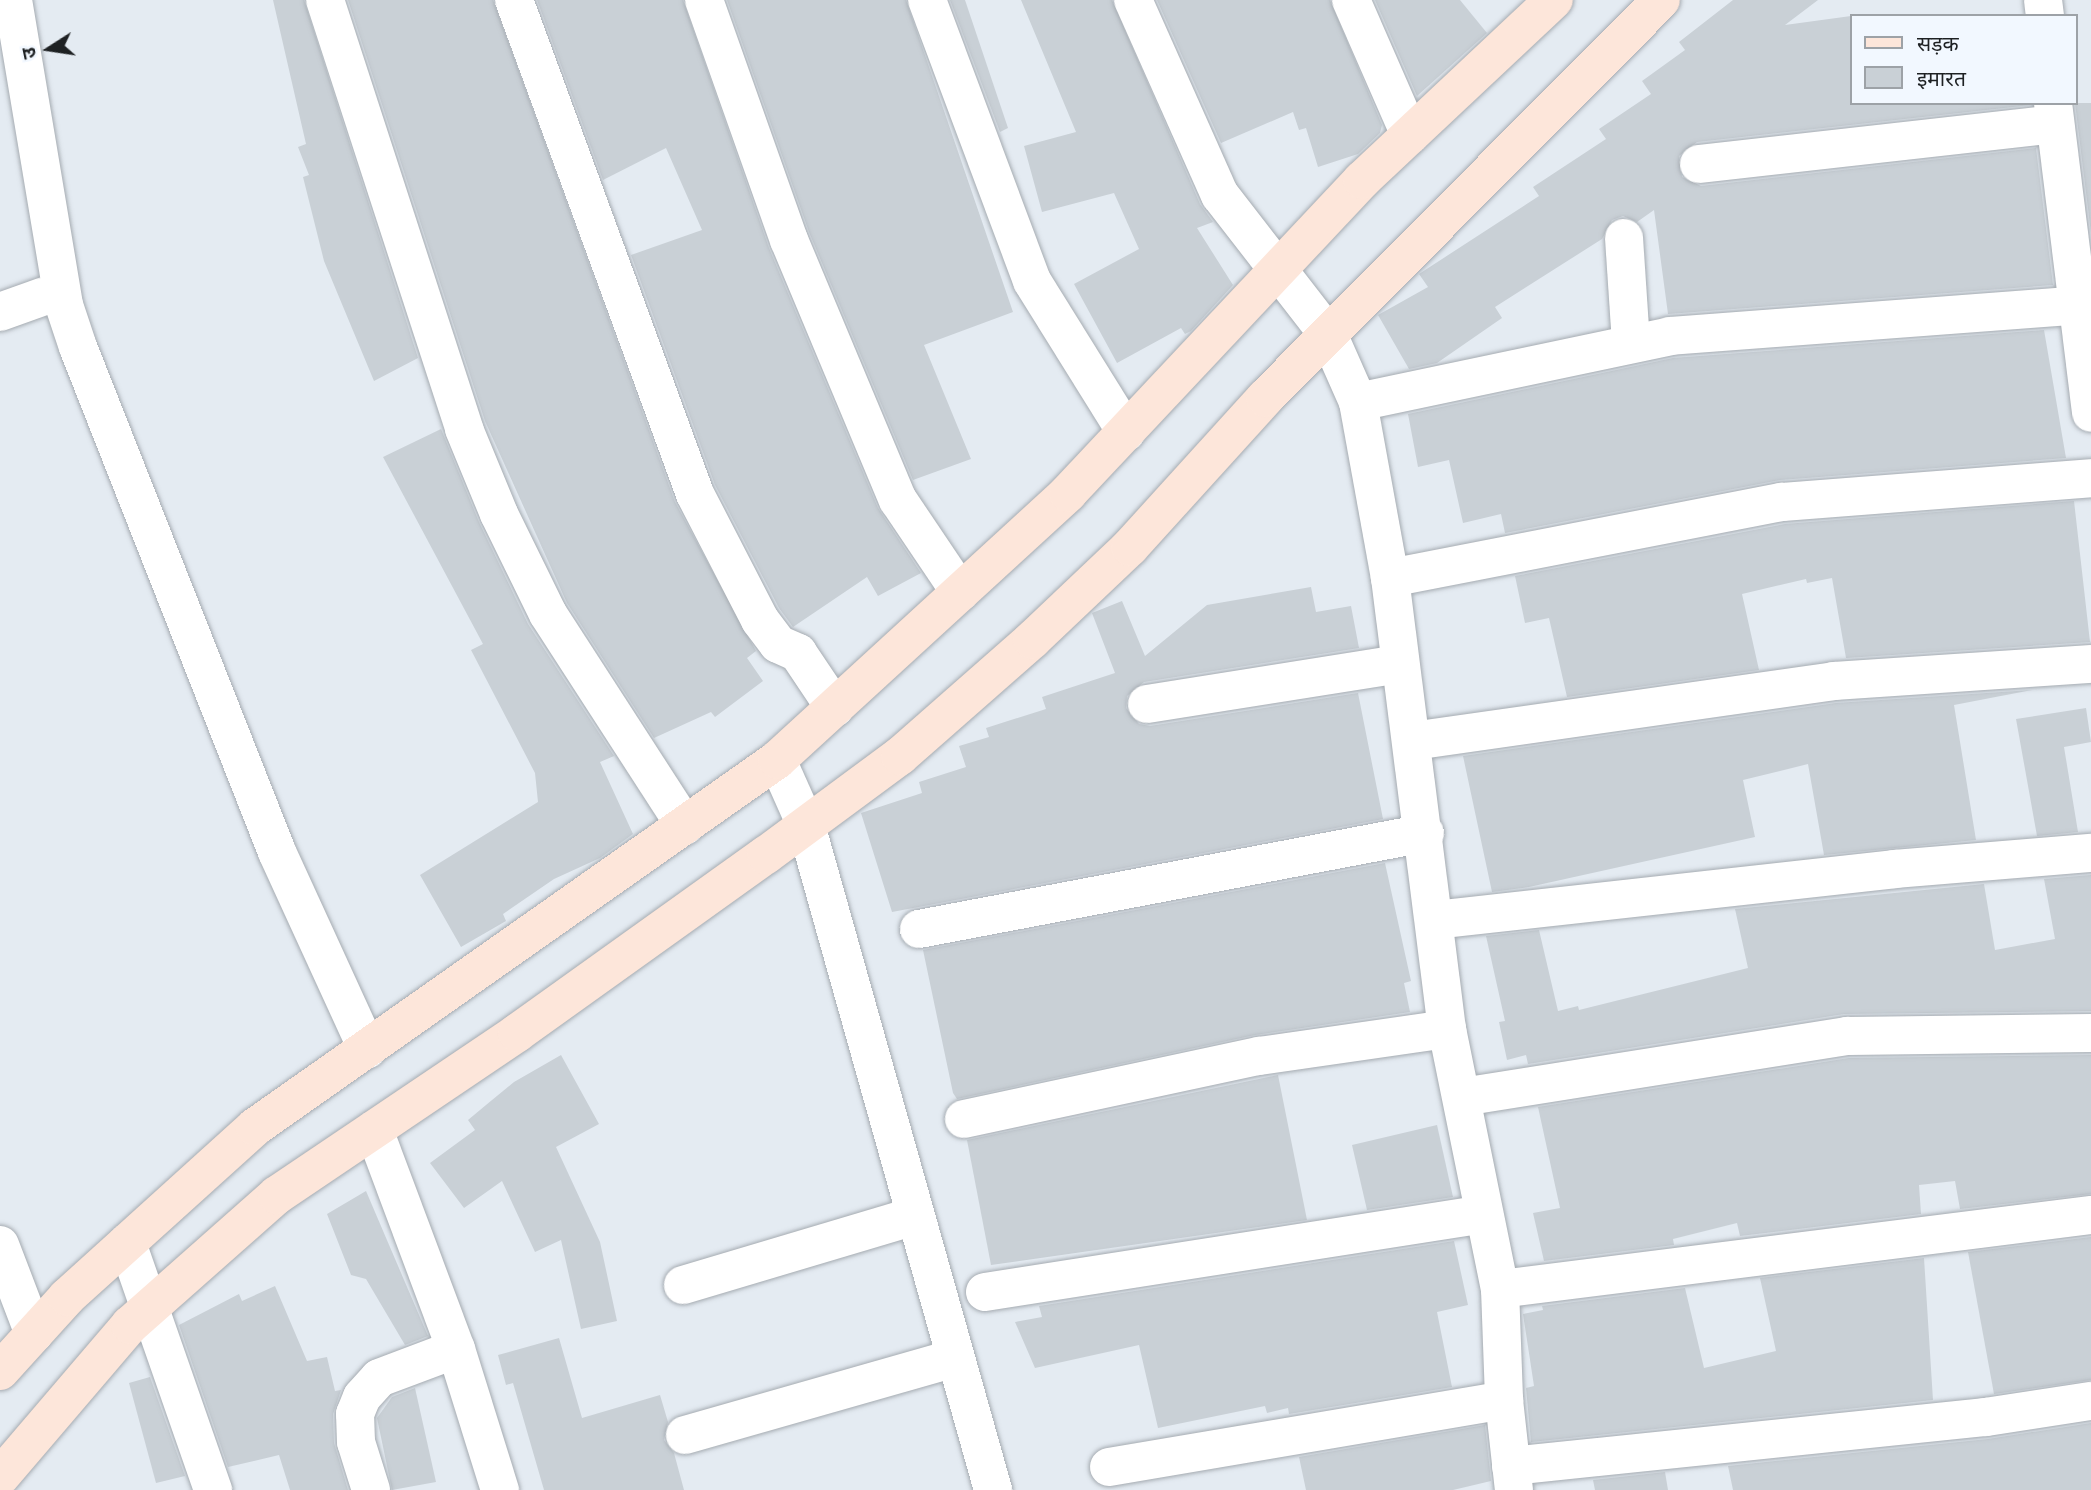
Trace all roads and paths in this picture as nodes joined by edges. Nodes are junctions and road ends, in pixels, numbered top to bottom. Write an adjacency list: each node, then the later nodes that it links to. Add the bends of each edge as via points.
1 (13, 0): 40 (street, via 64,305 74,337 276,852)
2 (325, 0): 33 (street, via 464,429 499,514 548,614)
3 (514, 0): 29 (street, via 695,494 760,620 778,644 798,653)
4 (704, 0): 25 (street, via 789,240 898,500)
5 (927, 0): 22 (street, via 1032,281)
6 (1133, 0): 14 (street, via 1220,195)
7 (1351, 0): 11 (street)
8 (1554, 0): 11 (main road)
9 (1661, 0): 18 (main road)
10 (2054, 113): 12 (street); 16 (street)
11 (1410, 135): 14 (main road)
12 (1699, 164)
13 (1624, 238): 19 (street)
14 (1279, 269): 18 (street); 22 (main road)
15 (42, 297): 17 (street)
16 (2084, 305): 19 (street, via 1715,332); 21 (street)
17 (0, 312)
18 (1328, 334): 20 (street); 32 (main road, via 1130,547 1032,640 900,756)
19 (1631, 343): 20 (street)
20 (1358, 402): 24 (street)
21 (2091, 413)
22 (1126, 432): 25 (main road, via 1068,493)
23 (2091, 478): 24 (street, via 1782,502)
24 (1390, 578): 26 (street)
25 (960, 592): 29 (main road)
26 (1399, 664): 28 (street); 30 (street)
27 (2091, 664): 30 (street, via 1834,681)
28 (1147, 704)
29 (835, 708): 31 (main road)
30 (1413, 741): 34 (street)
31 (777, 760): 32 (street); 33 (main road)
32 (806, 825): 43 (main road); 46 (street)
33 (685, 826): 40 (main road)
34 (1425, 833): 36 (street); 37 (street)
35 (2091, 853): 36 (street, via 1895,869)
36 (1434, 920): 38 (street)
37 (919, 929)
38 (1447, 1029): 41 (street); 42 (street, via 1259,1056)
39 (2091, 1033): 41 (street, via 1847,1036)
40 (367, 1049): 47 (main road, via 255,1127)
41 (1462, 1097): 44 (street)
42 (964, 1119)
43 (374, 1129): 52 (main road, via 277,1195); 54 (street)
44 (1484, 1214): 50 (street); 51 (street)
45 (2091, 1215): 50 (street)
46 (915, 1216): 49 (street); 55 (street)
47 (127, 1243): 52 (street); 53 (main road)
48 (0, 1245): 53 (street)
49 (683, 1285)
50 (1500, 1289): 57 (street)
51 (985, 1292)
52 (149, 1308): 61 (main road); 63 (street)
53 (34, 1334): 56 (main road)
54 (456, 1349): 64 (street, via 379,1378 362,1397 355,1414 356,1442); 65 (street)
55 (955, 1358): 59 (street); 66 (street)
56 (0, 1371)
57 (1504, 1399): 60 (street); 62 (street)
58 (2091, 1401): 62 (street)
59 (685, 1435)
60 (1109, 1467)
61 (0, 1477)
62 (1512, 1478)
63 (212, 1490)
64 (371, 1490)
65 (500, 1490)
66 (993, 1490)

